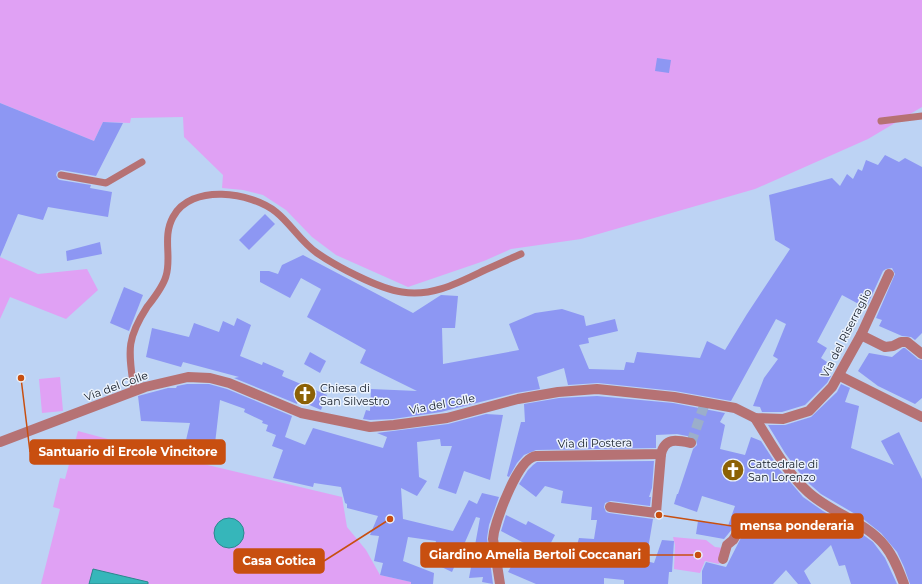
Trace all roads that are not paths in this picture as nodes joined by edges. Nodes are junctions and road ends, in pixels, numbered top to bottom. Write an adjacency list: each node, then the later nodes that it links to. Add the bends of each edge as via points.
1 (922, 116): 2 (lane)
2 (881, 121)
3 (142, 162): 4 (lane, via 106,183)
4 (61, 175)
5 (521, 254): 10 (lane, via 441,290 407,293 386,288 323,257 307,245 276,212 261,203 223,195 193,198 184,204 171,220 165,280 141,317 131,340 129,356)
6 (889, 274): 7 (street, Via del Riserraglio)
7 (861, 335): 8 (street, via 885,347 907,342); 9 (street, Via del Riserraglio)
8 (921, 352)
9 (840, 376): 11 (street); 12 (street, Via del Riserraglio, via 809,410 783,419)
10 (134, 390): 12 (street, Via del Colle, via 161,382 204,377 230,383 301,413 370,427 447,418 518,399 583,389 674,397 735,408); 14 (street, Via del Colle)
11 (917, 412): 13 (street)
12 (755, 418): 21 (street, via 804,488 821,502 875,535 885,545 896,563)
13 (922, 425)
14 (0, 442)
15 (691, 443): 16 (street, via 671,441 664,446)
16 (660, 454): 17 (street, via 656,513); 20 (street, Via di Postera, via 531,457 527,460 508,491 495,528 493,539)
17 (610, 507)
18 (738, 532): 19 (street, via 727,545)
19 (723, 559)
20 (500, 584)
21 (904, 584)

